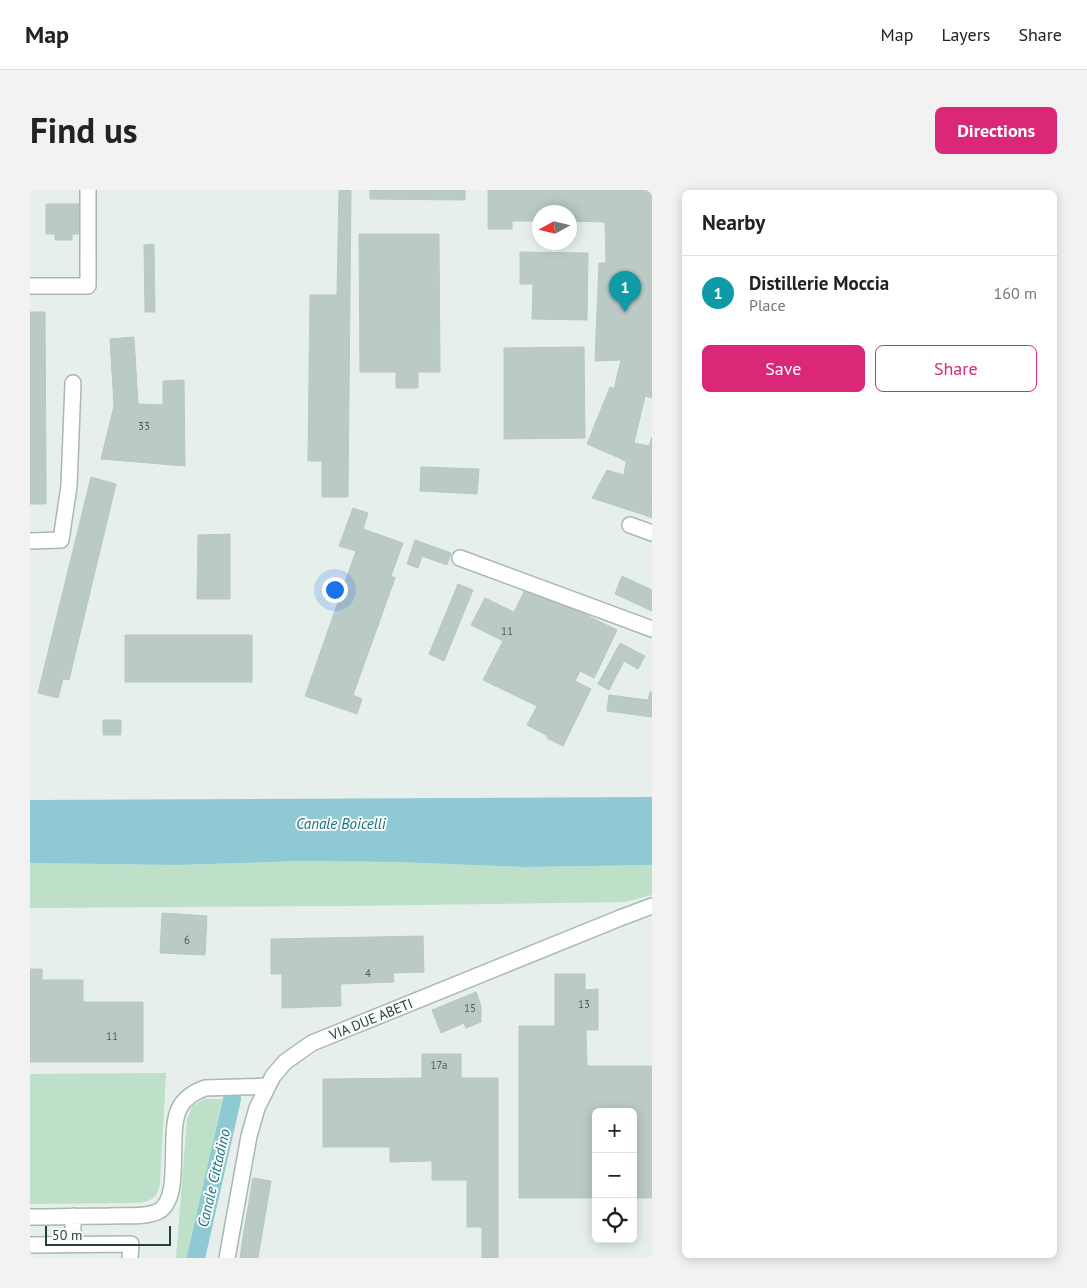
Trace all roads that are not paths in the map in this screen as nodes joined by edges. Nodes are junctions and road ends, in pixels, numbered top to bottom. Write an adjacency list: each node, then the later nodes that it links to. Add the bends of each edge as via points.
1 (88, 190): 2 (street, via 88,286)
2 (30, 286)
3 (73, 383): 6 (street, via 69,486 61,540)
4 (630, 525): 5 (street)
5 (652, 534)
6 (30, 541)
7 (460, 558): 8 (street)
8 (652, 629)
9 (652, 906): 10 (street, VIA DUE ABETI, via 312,1043 285,1062)
10 (268, 1086): 11 (street, via 205,1088 182,1103 176,1118 170,1190 165,1206 159,1210 140,1215); 16 (street, VIA DUE ABETI, via 257,1108 250,1136)
11 (73, 1216): 12 (street); 13 (street)
12 (30, 1217)
13 (73, 1244): 14 (street); 15 (street, via 130,1244)
14 (30, 1245)
15 (130, 1258)
16 (228, 1258)

